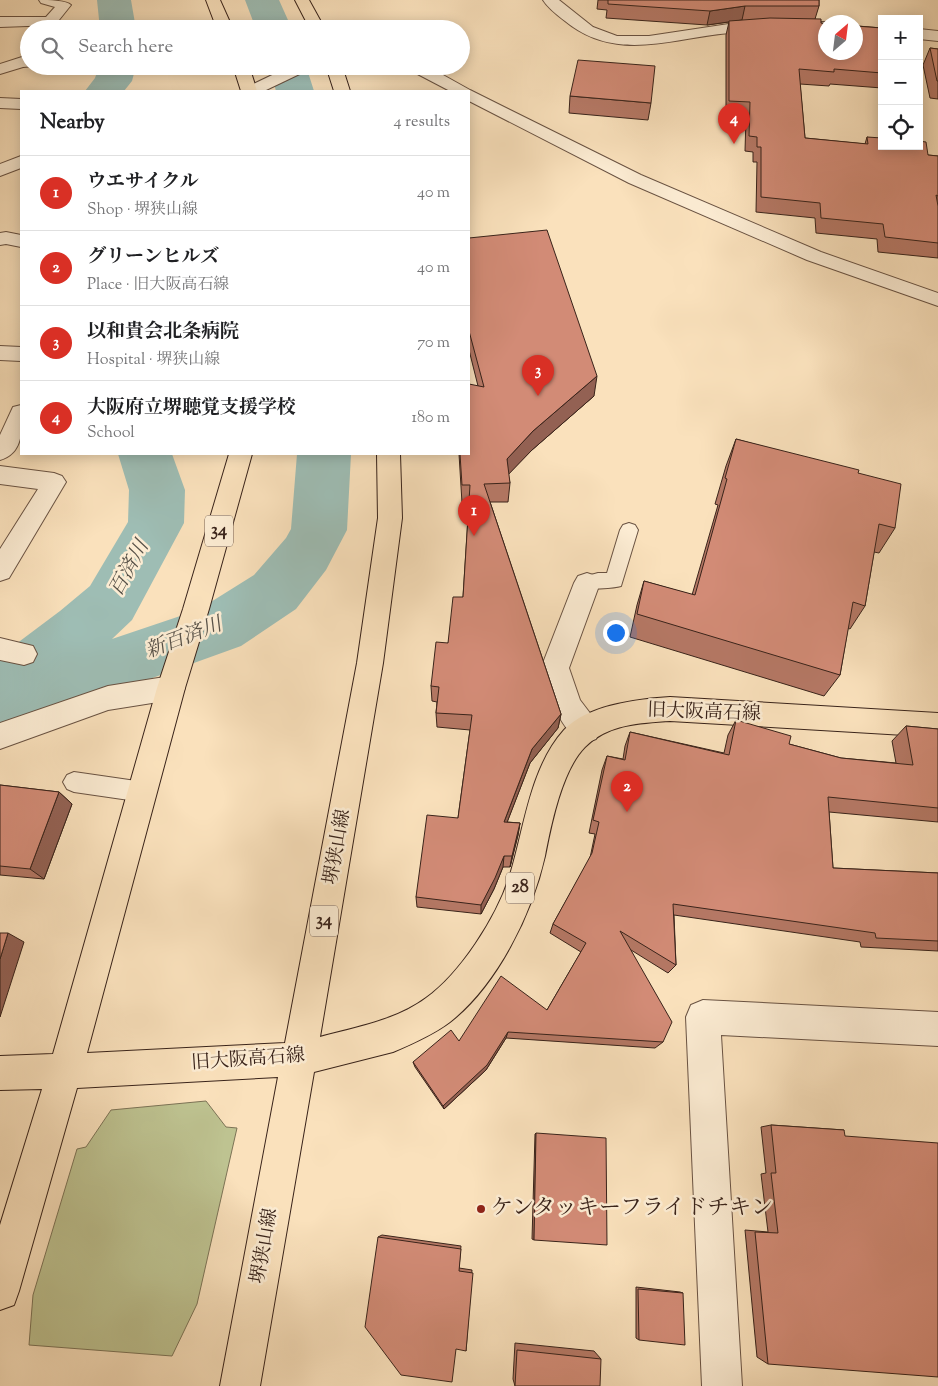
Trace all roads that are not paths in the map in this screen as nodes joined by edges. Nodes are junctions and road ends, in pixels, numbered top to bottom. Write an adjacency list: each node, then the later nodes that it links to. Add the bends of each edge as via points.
1 (46, 0): 5 (street, via 64,5)
2 (213, 0): 6 (main road)
3 (302, 0): 7 (main road)
4 (550, 0): 10 (street, via 582,28 624,41 730,28)
5 (52, 20)
6 (221, 20)
7 (313, 20)
8 (0, 22): 9 (street)
9 (20, 22)
10 (818, 27)
11 (923, 34): 12 (street)
12 (938, 36)
13 (20, 63): 14 (street)
14 (0, 69)
15 (244, 75): 19 (main road)
16 (286, 75): 20 (street)
17 (337, 75): 21 (main road)
18 (431, 75): 22 (street)
19 (250, 90)
20 (252, 90)
21 (342, 90)
22 (460, 90)
23 (470, 96): 30 (street, via 635,179 814,256)
24 (0, 103): 25 (street)
25 (20, 104)
26 (20, 162): 27 (street)
27 (0, 171)
28 (0, 239): 29 (street)
29 (20, 241)
30 (938, 301)
31 (0, 353): 32 (street)
32 (20, 354)
33 (20, 415): 34 (street, via 8,443)
34 (0, 452)
35 (240, 455): 41 (main road, 34)
36 (388, 455): 48 (main road, 堺狭山線 / 34, via 390,518 370,663)
37 (0, 475): 39 (street, via 54,482)
38 (629, 530): 40 (lane, via 614,582 598,580)
39 (0, 571)
40 (587, 583): 43 (street, via 555,668 568,706)
41 (174, 677): 44 (street); 46 (main road, 34)
42 (938, 725): 43 (main road, 旧大阪高石線 / 28, via 670,709 634,711 599,722)
43 (586, 730): 48 (main road, 旧大阪高石線 / 28, via 575,738 560,759 539,814 524,880 500,935 483,962 438,1010 393,1035)
44 (0, 736)
45 (74, 782): 46 (lane)
46 (143, 792): 49 (main road, 34)
47 (938, 1029): 53 (street, via 703,1017)
48 (299, 1059): 49 (main road, 旧大阪高石線 / 28); 52 (main road, 堺狭山線 / 34)
49 (65, 1071): 50 (main road, 旧大阪高石線 / 28); 51 (main road, 34)
50 (0, 1072)
51 (0, 1291)
52 (240, 1386)
53 (722, 1386)

